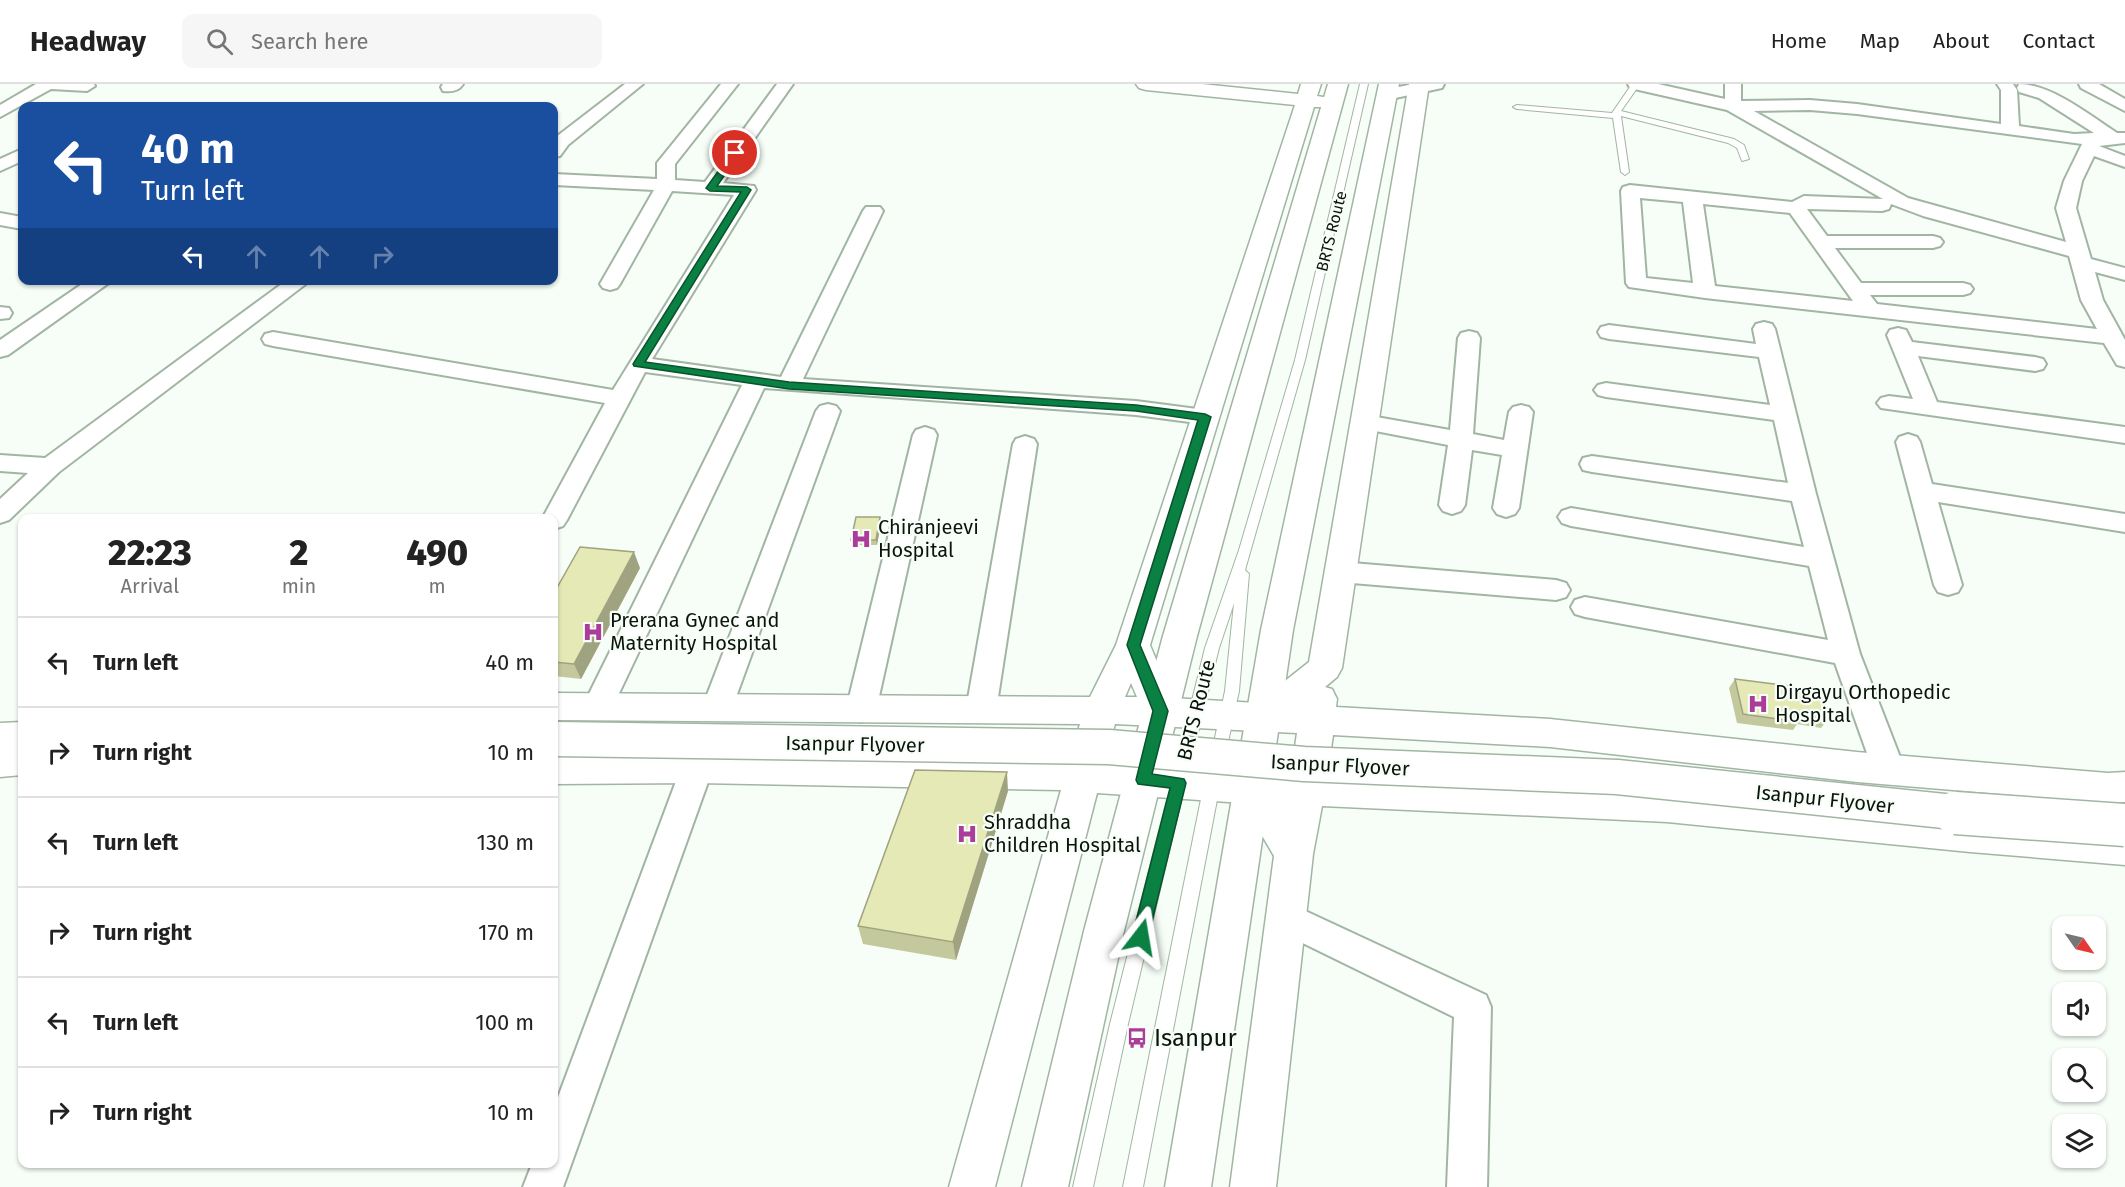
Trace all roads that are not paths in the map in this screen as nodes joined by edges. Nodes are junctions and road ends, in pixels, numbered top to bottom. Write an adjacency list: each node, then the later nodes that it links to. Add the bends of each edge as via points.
1 (49, 84): 11 (street); 18 (street)
2 (635, 84): 23 (street)
3 (730, 84): 32 (street, via 666,163)
4 (785, 84): 34 (street)
5 (1146, 84): 14 (street)
6 (1636, 84): 16 (street); 19 (lane)
7 (1733, 84): 16 (street)
8 (2006, 84): 20 (street)
9 (2087, 84): 17 (street)
10 (1425, 85): 12 (street); 33 (street)
11 (87, 86)
12 (1380, 88): 31 (street); 89 (lane, BRTS Route, via 1343,182 1302,349)
13 (2025, 88): 21 (street, via 2045,94)
14 (1322, 93): 70 (street, via 1278,195); 104 (street)
15 (1517, 106): 19 (lane)
16 (1733, 106): 20 (street, via 1858,100); 43 (street, via 1901,202)
17 (2125, 106)
18 (0, 112)
19 (1616, 114): 25 (lane, via 1731,141 1741,147); 29 (lane)
20 (2010, 132): 22 (street)
21 (2120, 138): 22 (street)
22 (2091, 144): 26 (street); 43 (street, via 2073,181 2066,208)
23 (558, 146)
24 (18, 156): 27 (street)
25 (1745, 159)
26 (2125, 162)
27 (0, 167): 28 (street)
28 (18, 172)
29 (1625, 172)
30 (558, 179): 32 (street)
31 (1368, 183): 33 (street); 106 (street, via 1277,630)
32 (666, 186): 34 (street); 45 (street)
33 (1403, 186): 71 (street)
34 (710, 188): 59 (street, via 747,190)
35 (1692, 197): 37 (street); 50 (street); 50 (street, via 1630,191 1636,283)
36 (1882, 205): 37 (street, via 1804,202)
37 (1796, 208): 41 (street)
38 (873, 212): 62 (street)
39 (0, 219): 40 (street)
40 (18, 222)
41 (1821, 242): 42 (street); 48 (street)
42 (1933, 243)
43 (2081, 258): 44 (street); 54 (street, via 2092,300)
44 (2125, 274)
45 (610, 284)
46 (96, 285): 57 (street)
47 (294, 285): 80 (street)
48 (1855, 289): 49 (street); 51 (street)
49 (1963, 289)
50 (1705, 292): 51 (street)
51 (1880, 312): 54 (street); 56 (street)
52 (1609, 332): 69 (street, via 1767,341)
53 (1468, 338): 74 (street)
54 (2112, 338): 58 (street)
55 (273, 339): 64 (street)
56 (1904, 348): 60 (street); 66 (street)
57 (0, 350)
58 (2125, 360)
59 (638, 364): 61 (street); 64 (street)
60 (2035, 364)
61 (756, 381): 62 (street); 99 (street)
62 (789, 386): 70 (street, via 1136,408)
63 (1606, 390): 69 (street)
64 (620, 399): 86 (street)
65 (1889, 403): 66 (street)
66 (1928, 408): 73 (street)
67 (828, 411): 100 (street)
68 (1521, 412): 77 (street)
69 (1785, 414): 82 (street)
70 (1205, 417): 95 (street)
71 (1365, 422): 74 (street); 91 (street)
72 (925, 435): 101 (street)
73 (2125, 435)
74 (1461, 439): 77 (street); 83 (street)
75 (1908, 442): 81 (street)
76 (1025, 444): 102 (street)
77 (1516, 450): 84 (street)
78 (0, 463): 80 (street)
79 (1592, 464): 82 (street)
80 (50, 466): 85 (street)
81 (1922, 491): 88 (street); 92 (street)
82 (1803, 494): 90 (street)
83 (1452, 505)
84 (1506, 508)
85 (0, 514)
86 (557, 514)
87 (1571, 517): 90 (street)
88 (2125, 523)
89 (1245, 550): 105 (lane, BRTS Route, via 1236,650); 105 (lane, BRTS Route, via 1212,648)
90 (1822, 559): 96 (street)
91 (1340, 572): 93 (street); 97 (street)
92 (1948, 585)
93 (1556, 590)
94 (1585, 607): 96 (street)
95 (1133, 645): 103 (street); 104 (street)
96 (1846, 654): 116 (street)
97 (1325, 668): 106 (street); 107 (street)
98 (558, 706): 99 (street)
99 (597, 706): 100 (street)
100 (717, 708): 101 (street)
101 (861, 710): 102 (street)
102 (981, 710): 103 (street)
103 (1101, 710): 104 (street); 117 (street)
104 (1160, 711): 105 (street); 118 (street)
105 (1211, 714): 106 (street); 118 (lane, BRTS Route); 118 (lane, BRTS Route)
106 (1263, 717): 107 (street); 119 (street)
107 (1316, 720): 116 (street, via 1550,733); 121 (street)
108 (558, 724): 122 (street, Isanpur Flyover, via 1110,732 1303,748 1613,761 1952,796)
109 (18, 736): 110 (street)
110 (0, 737)
111 (558, 739): 123 (street, Isanpur Flyover, bridge, via 1109,747 1304,764 1617,777 1959,813)
112 (18, 762): 113 (street)
113 (0, 763)
114 (697, 768): 115 (street); 117 (street); 127 (street)
115 (558, 769)
116 (1888, 770): 120 (street)
117 (1085, 776): 118 (street); 130 (street)
118 (1178, 783): 119 (street); 131 (street, via 1104,931); 132 (lane, BRTS Route); 133 (lane, BRTS Route)
119 (1252, 786): 121 (street); 125 (street); 134 (street)
120 (2125, 787)
121 (1307, 789): 124 (street, via 1667,806); 125 (street)
122 (2125, 809)
123 (2125, 825)
124 (2125, 848)
125 (1294, 854): 126 (street)
126 (1286, 918): 135 (street); 136 (street, via 1473,1007)
127 (558, 1148)
128 (551, 1168): 129 (street)
129 (543, 1187)
130 (972, 1187)
131 (1045, 1187)
132 (1083, 1187)
133 (1133, 1187)
134 (1188, 1187)
135 (1252, 1187)
136 (1467, 1187)

